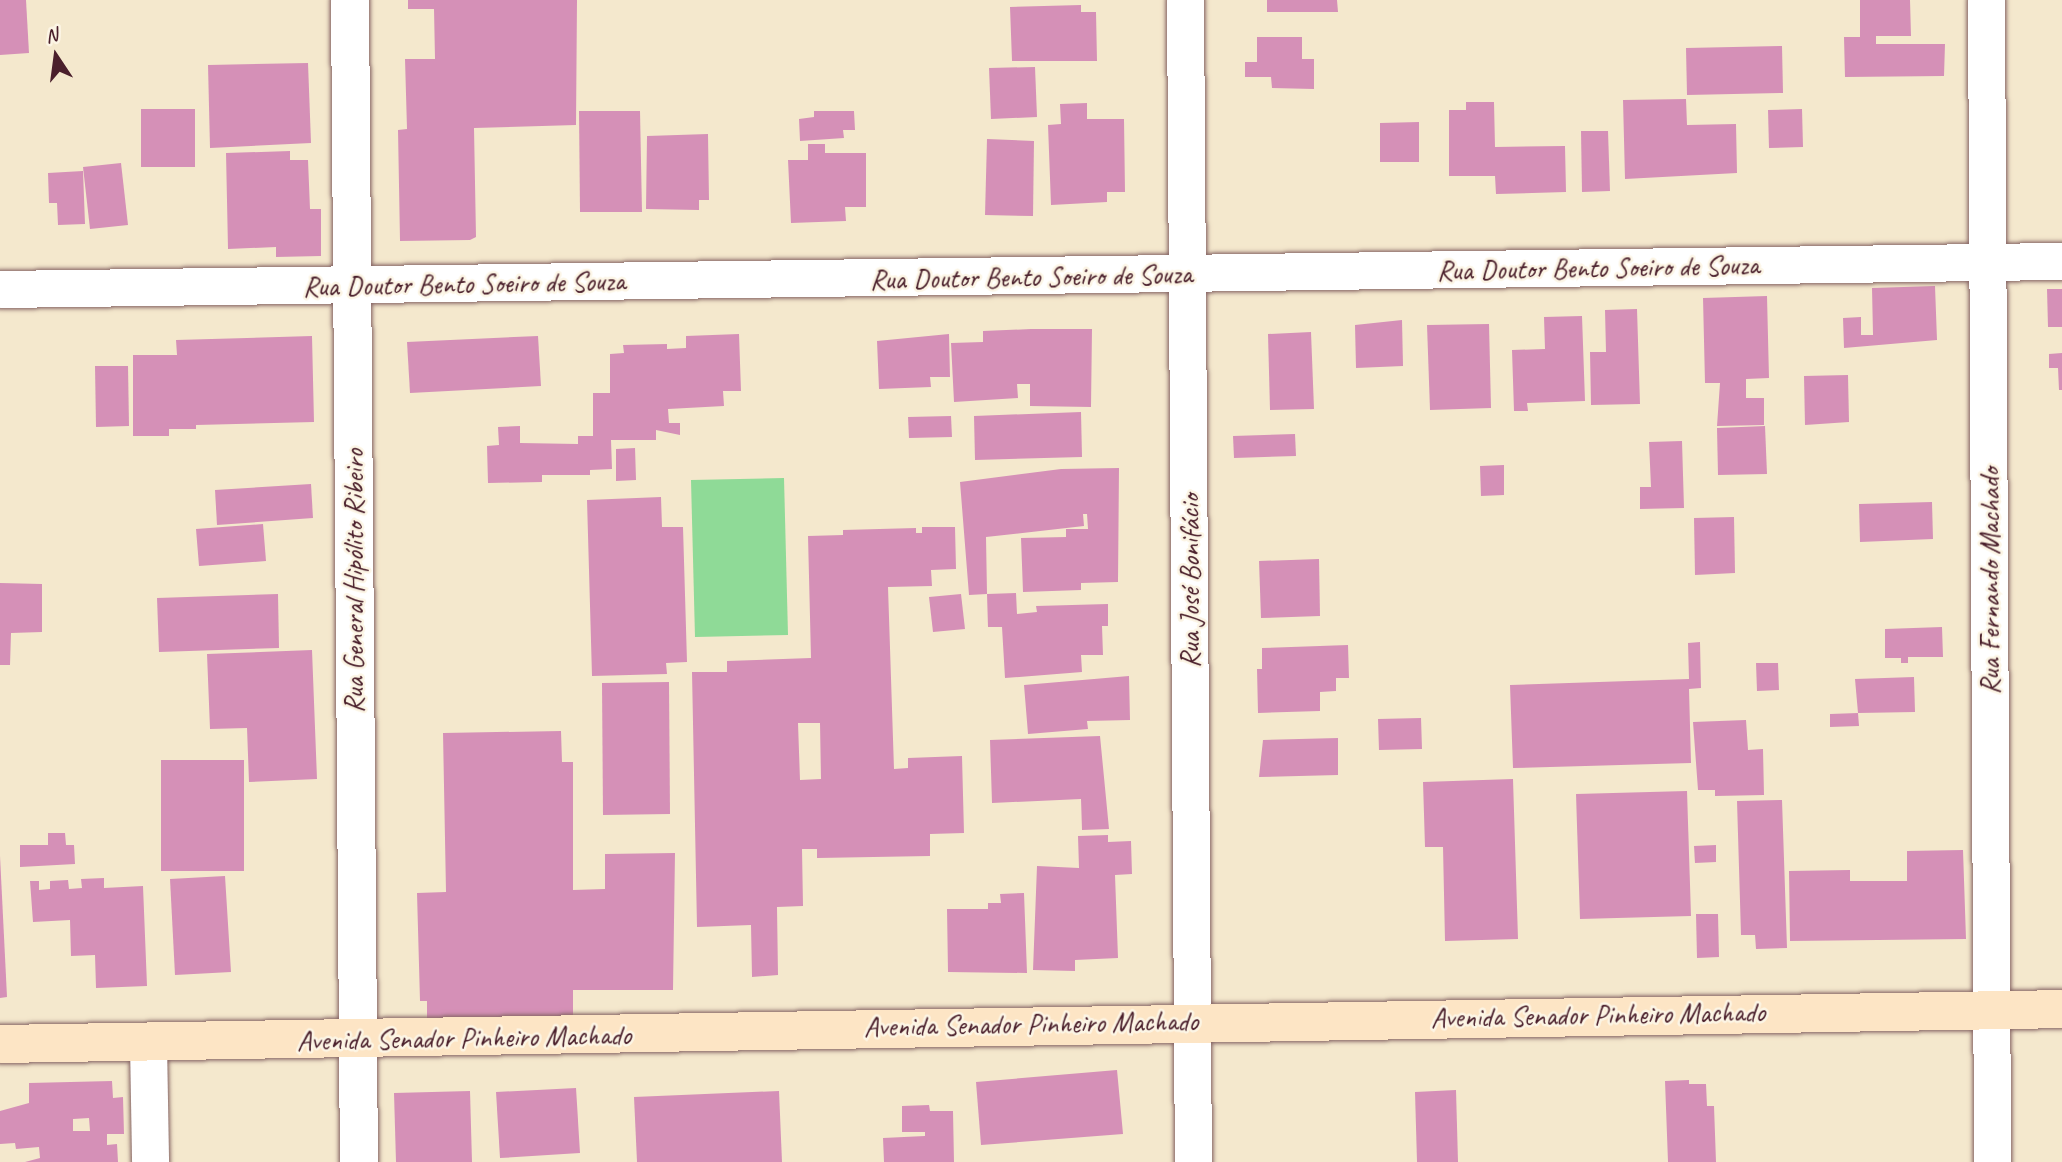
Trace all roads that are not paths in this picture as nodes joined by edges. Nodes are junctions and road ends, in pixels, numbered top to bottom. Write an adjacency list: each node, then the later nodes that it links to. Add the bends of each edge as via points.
1 (350, 0): 7 (street, Rua General Hipólito Ribeiro)
2 (1185, 0): 6 (street, Rua José Bonifácio)
3 (1986, 0): 4 (street, Rua Fernando Machado)
4 (1990, 261): 5 (street, Rua Doutor Bento Soeiro de Souza); 6 (street, Rua Doutor Bento Soeiro de Souza); 10 (street, Rua Fernando Machado)
5 (2062, 261)
6 (1189, 275): 7 (street, Rua Doutor Bento Soeiro de Souza); 11 (street, Rua José Bonifácio)
7 (353, 286): 8 (street, Rua Doutor Bento Soeiro de Souza); 12 (street, Rua General Hipólito Ribeiro)
8 (0, 289)
9 (2062, 1009): 10 (main road, Avenida Senador Pinheiro Machado)
10 (1990, 1010): 11 (main road, Avenida Senador Pinheiro Machado); 18 (street, Rua Fernando Machado)
11 (1191, 1020): 12 (main road, Avenida Senador Pinheiro Machado); 17 (street, Rua José Bonifácio)
12 (356, 1041): 13 (main road, Avenida Senador Pinheiro Machado); 16 (street, Rua General Hipólito Ribeiro)
13 (148, 1043): 14 (main road, Avenida Senador Pinheiro Machado); 15 (street)
14 (0, 1044)
15 (150, 1162)
16 (359, 1162)
17 (1193, 1162)
18 (1992, 1162)

